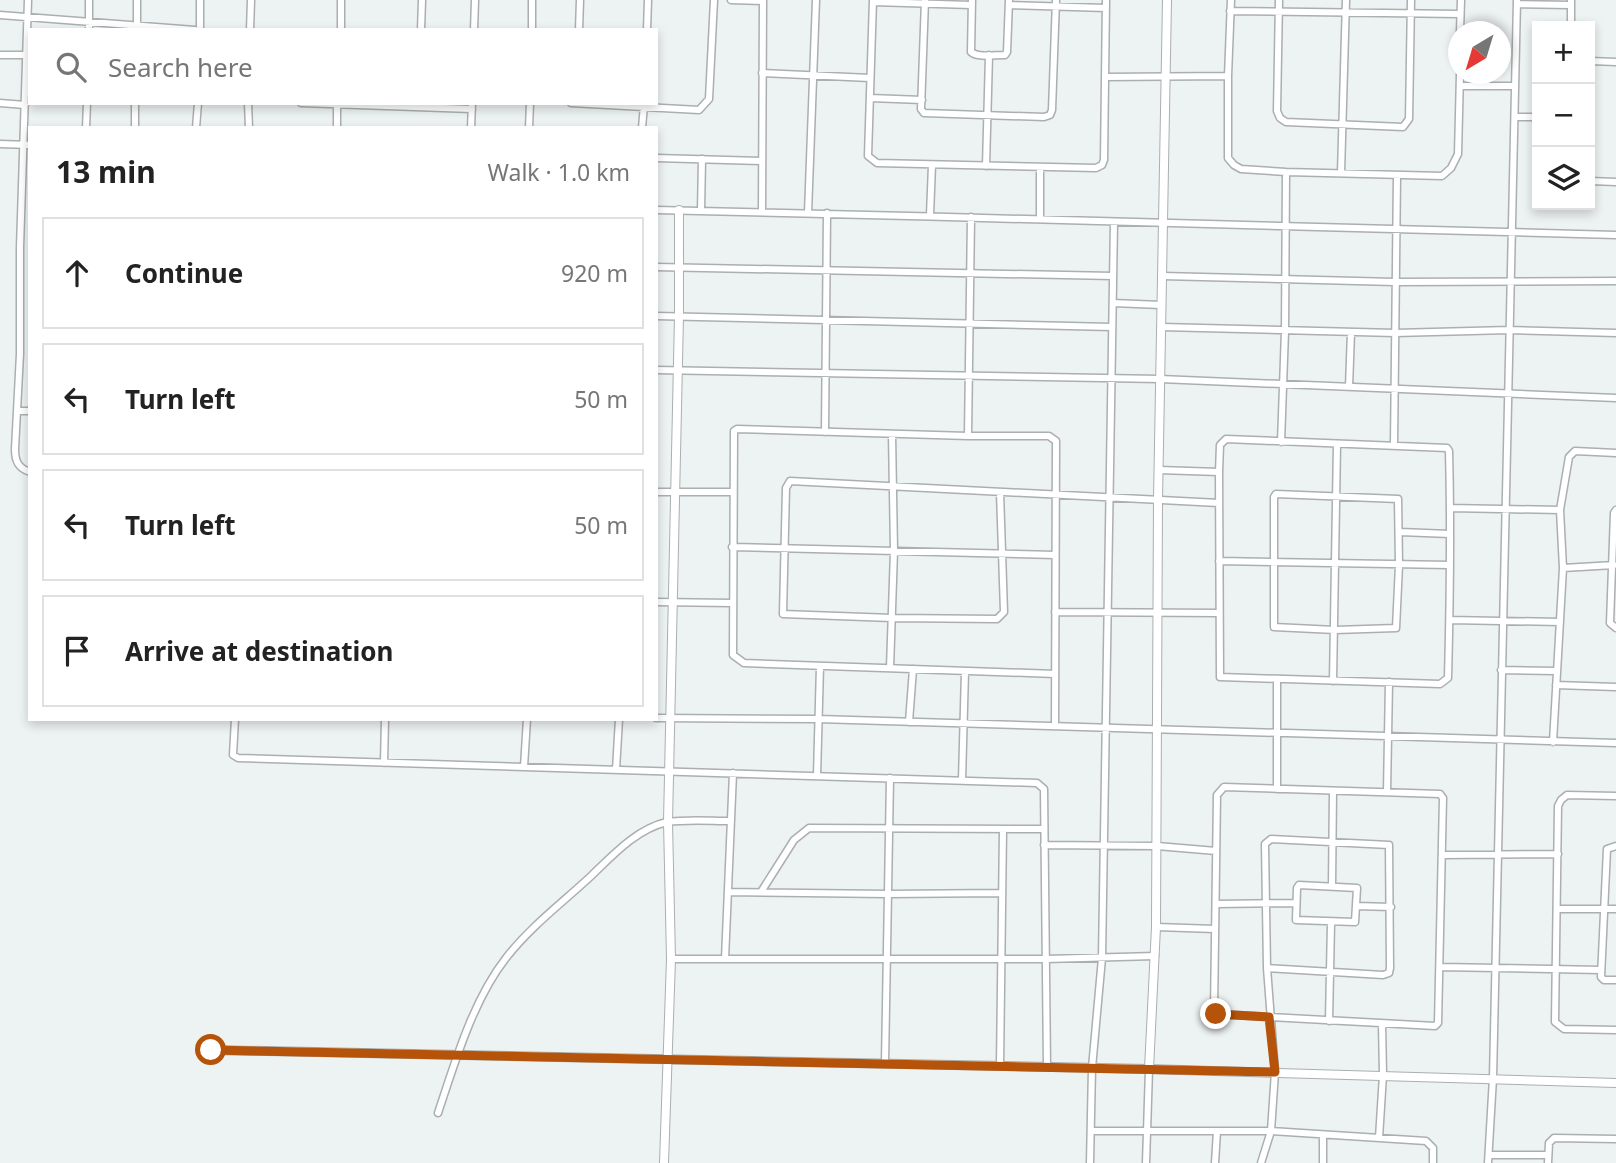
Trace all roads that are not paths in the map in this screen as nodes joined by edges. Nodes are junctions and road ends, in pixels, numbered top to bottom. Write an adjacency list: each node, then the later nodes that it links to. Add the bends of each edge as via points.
1 (28, 0): 36 (street)
2 (89, 0): 39 (street)
3 (137, 0): 40 (street)
4 (200, 0): 41 (street)
5 (251, 0): 42 (street)
6 (341, 0): 43 (street)
7 (422, 0): 44 (street)
8 (475, 0): 45 (street)
9 (532, 0): 46 (street)
10 (580, 0): 47 (street)
11 (648, 0): 48 (street)
12 (714, 0): 73 (street, via 705,106 699,110)
13 (731, 0): 14 (street)
14 (763, 0): 54 (street)
15 (816, 0): 55 (street)
16 (1167, 0): 56 (street)
17 (1231, 0): 30 (street)
18 (1279, 0): 31 (street)
19 (1346, 0): 32 (street)
20 (1411, 0): 35 (street)
21 (1461, 0): 33 (street)
22 (873, 1): 23 (street); 59 (street)
23 (925, 1): 25 (street); 63 (street)
24 (1517, 2): 28 (street); 61 (street)
25 (971, 3): 51 (street, via 971,52)
26 (1009, 3): 27 (street); 51 (street, via 1007,52)
27 (1056, 3): 29 (street); 75 (street, via 1050,115)
28 (1570, 3): 38 (street)
29 (1106, 4): 58 (street)
30 (1230, 11): 31 (street); 57 (street)
31 (1279, 12): 32 (street); 78 (street, via 1280,118)
32 (1345, 13): 35 (street); 78 (street)
33 (1460, 14): 35 (street); 37 (street)
34 (0, 15): 36 (street)
35 (1411, 15): 78 (street, via 1407,123 1404,127)
36 (28, 16): 39 (street); 50 (street)
37 (1460, 21)
38 (1570, 21)
39 (89, 26): 40 (street)
40 (137, 28)
41 (198, 28)
42 (250, 28)
43 (341, 28)
44 (422, 28)
45 (474, 28)
46 (532, 28)
47 (579, 28)
48 (647, 28)
49 (0, 55): 50 (street)
50 (27, 55): 65 (street)
51 (989, 55): 75 (street)
52 (1595, 61): 53 (street)
53 (1616, 62)
54 (762, 73): 55 (street); 91 (street)
55 (814, 75): 59 (street); 105 (street)
56 (1165, 76): 57 (street); 58 (street); 111 (street)
57 (1228, 76): 95 (street, via 1228,158 1241,169)
58 (1105, 77): 94 (street, via 1102,165)
59 (870, 78): 62 (street)
60 (1460, 86): 61 (street); 97 (street, via 1458,154 1451,168 1442,176)
61 (1516, 86): 76 (street)
62 (870, 98): 63 (street); 92 (street, via 871,161)
63 (922, 100): 75 (street, via 921,109 927,114)
64 (0, 103): 65 (street)
65 (24, 104): 88 (street)
66 (87, 105): 79 (street)
67 (135, 105): 80 (street)
68 (198, 105): 81 (street)
69 (248, 105): 82 (street)
70 (337, 105): 83 (street)
71 (404, 105): 74 (street)
72 (530, 105): 85 (street)
73 (644, 105): 86 (street)
74 (472, 106): 84 (street)
75 (986, 116): 93 (street)
76 (1515, 117): 77 (street); 114 (street)
77 (1532, 117)
78 (1343, 124): 96 (street)
79 (86, 126)
80 (135, 126)
81 (196, 126)
82 (249, 126)
83 (337, 126)
84 (471, 126)
85 (529, 126)
86 (642, 126)
87 (0, 144): 88 (street)
88 (27, 145): 100 (street)
89 (658, 158): 90 (street)
90 (702, 159): 91 (street); 103 (street)
91 (761, 161): 104 (street)
92 (932, 165): 93 (street); 107 (street)
93 (986, 166): 94 (street)
94 (1040, 167): 109 (street)
95 (1286, 172): 96 (street); 112 (street)
96 (1341, 173): 97 (street)
97 (1397, 175): 113 (street)
98 (1595, 181): 99 (street)
99 (1616, 182)
100 (26, 199): 116 (street)
101 (658, 210): 102 (street)
102 (679, 210): 103 (street); 119 (street)
103 (701, 211): 104 (street)
104 (762, 212): 105 (street)
105 (808, 213): 106 (street)
106 (827, 213): 107 (street); 120 (street)
107 (930, 215): 108 (street)
108 (971, 217): 109 (street); 121 (street)
109 (1040, 218): 110 (street)
110 (1114, 222): 111 (street); 122 (street)
111 (1163, 223): 112 (street); 123 (street)
112 (1285, 225): 113 (street); 124 (street)
113 (1395, 227): 114 (street); 127 (street)
114 (1513, 231): 115 (street); 125 (street)
115 (1616, 235)
116 (20, 248): 117 (street); 141 (street)
117 (28, 248)
118 (658, 267): 119 (street)
119 (679, 268): 120 (street); 131 (street)
120 (827, 270): 121 (street); 132 (street)
121 (971, 273): 122 (street); 133 (street)
122 (1113, 276): 128 (street)
123 (1162, 276): 124 (street); 129 (street)
124 (1285, 279): 127 (street); 137 (street)
125 (1511, 280): 126 (street); 127 (street); 136 (street)
126 (1616, 281)
127 (1395, 282): 139 (street)
128 (1113, 303): 129 (street); 134 (street)
129 (1161, 305): 135 (street)
130 (658, 316): 131 (street)
131 (679, 316): 132 (street); 144 (street)
132 (827, 320): 133 (street); 145 (street)
133 (971, 324): 134 (street); 146 (street)
134 (1112, 327): 147 (street)
135 (1161, 327): 137 (street); 148 (street)
136 (1509, 330): 139 (street); 140 (street); 152 (street)
137 (1285, 331): 138 (street); 149 (street)
138 (1351, 332): 139 (street); 150 (street)
139 (1395, 333): 151 (street)
140 (1616, 333)
141 (20, 354): 142 (street); 154 (street)
142 (28, 354)
143 (658, 370): 144 (street)
144 (677, 370): 145 (street); 168 (street)
145 (827, 374): 146 (street); 156 (street)
146 (970, 377): 147 (street); 158 (street)
147 (1112, 379): 148 (street); 173 (street)
148 (1160, 379): 149 (street); 163 (street)
149 (1284, 385): 150 (street); 159 (street)
150 (1349, 387): 151 (street)
151 (1395, 389): 152 (street); 161 (street)
152 (1508, 393): 153 (street); 177 (street)
153 (1616, 398)
154 (17, 411): 155 (street); 164 (street, via 15,460)
155 (28, 411)
156 (825, 432): 157 (street); 169 (street, via 737,429 732,435)
157 (892, 434): 158 (street); 166 (street)
158 (968, 436): 171 (street, via 1049,436 1057,447)
159 (1280, 442): 160 (street); 165 (street, via 1226,439 1220,444)
160 (1337, 444): 161 (street); 172 (street)
161 (1394, 445): 176 (street, via 1447,448)
162 (1616, 453): 178 (street, via 1572,454)
163 (1160, 470): 165 (street); 174 (street)
164 (28, 471)
165 (1219, 472): 175 (street)
166 (894, 486): 170 (street); 183 (street, via 790,481); 184 (street)
167 (658, 492): 168 (street)
168 (675, 492): 169 (street); 195 (street)
169 (732, 492): 182 (street)
170 (1000, 492): 171 (street); 185 (street)
171 (1055, 494): 173 (street); 186 (street)
172 (1338, 496): 180 (street, via 1396,498 1400,501); 188 (street, via 1275,495); 189 (street)
173 (1110, 497): 174 (street); 198 (street)
174 (1158, 499): 175 (street); 199 (street)
175 (1219, 503): 187 (street)
176 (1450, 508): 177 (street); 181 (street)
177 (1504, 508): 178 (street); 203 (street)
178 (1560, 510): 193 (street)
179 (1616, 510): 190 (street)
180 (1400, 532): 181 (street); 191 (street)
181 (1450, 534): 192 (street)
182 (732, 547): 183 (street); 196 (street)
183 (784, 549): 184 (street); 201 (street, via 783,614)
184 (894, 551): 185 (street); 201 (street)
185 (1002, 554): 186 (street); 201 (street, via 1003,612 997,619)
186 (1055, 555): 197 (street)
187 (1219, 561): 188 (street); 200 (street)
188 (1273, 562): 189 (street); 206 (street, via 1273,627)
189 (1336, 564): 191 (street); 206 (street)
190 (1614, 564): 193 (street); 205 (street, via 1611,623)
191 (1399, 565): 192 (street); 206 (street, via 1396,628)
192 (1450, 565): 202 (street)
193 (1563, 568): 204 (street)
194 (658, 602): 195 (street)
195 (673, 602): 196 (street); 220 (street)
196 (733, 603): 207 (street, via 733,655 738,660)
197 (1055, 612): 198 (street); 213 (street)
198 (1107, 613): 199 (street); 229 (street)
199 (1158, 613): 200 (street); 230 (street)
200 (1219, 613): 214 (street, via 1220,677)
201 (892, 618): 208 (street)
202 (1450, 620): 203 (street); 216 (street, via 1445,682)
203 (1502, 620): 204 (street); 210 (street)
204 (1560, 622): 212 (street)
205 (1616, 628)
206 (1335, 630): 215 (street)
207 (820, 666): 208 (street); 221 (street)
208 (890, 668): 209 (street)
209 (913, 669): 211 (street); 226 (street)
210 (1501, 670): 212 (street); 233 (street)
211 (965, 671): 213 (street); 227 (street)
212 (1557, 671): 217 (street)
213 (1055, 674): 228 (street)
214 (1277, 679): 215 (street); 231 (street)
215 (1333, 681): 216 (street)
216 (1389, 682): 232 (street)
217 (1556, 685): 218 (street); 234 (street)
218 (1616, 687)
219 (658, 718): 220 (street)
220 (671, 718): 221 (street); 239 (street)
221 (818, 719): 226 (street); 241 (street)
222 (235, 721): 236 (street, via 233,755 238,758)
223 (385, 721): 236 (street)
224 (527, 721): 237 (street)
225 (619, 721): 238 (street)
226 (909, 722): 227 (street)
227 (964, 723): 228 (street); 243 (street)
228 (1055, 726): 229 (street)
229 (1104, 727): 230 (street); 255 (street)
230 (1157, 729): 231 (street); 256 (street)
231 (1277, 733): 232 (street); 244 (street)
232 (1389, 737): 233 (street); 246 (street)
233 (1499, 741): 234 (street); 261 (street)
234 (1553, 742): 235 (street)
235 (1616, 743)
236 (384, 763): 237 (street)
237 (524, 767): 238 (street)
238 (617, 769): 239 (street)
239 (670, 771): 240 (street); 249 (street)
240 (733, 773): 241 (street); 248 (street)
241 (817, 776): 242 (street)
242 (890, 778): 243 (street); 250 (street)
243 (961, 780): 251 (street, via 1041,785)
244 (1277, 789): 245 (street); 258 (street, via 1219,790)
245 (1333, 791): 246 (street); 253 (street)
246 (1387, 792): 260 (street, via 1440,794)
247 (1616, 796): 259 (street, via 1567,795 1561,800)
248 (731, 821): 249 (street); 263 (street)
249 (668, 822): 281 (street); 297 (street, via 628,842 506,958)
250 (889, 828): 252 (street); 264 (street, via 809,828 794,840); 266 (street)
251 (1044, 828): 252 (street); 254 (street)
252 (1003, 829): 265 (street)
253 (1332, 841): 262 (street); 267 (street, via 1267,840); 271 (street, via 1389,845)
254 (1044, 845): 255 (street); 284 (street)
255 (1103, 845): 256 (street); 280 (street)
256 (1157, 846): 258 (street); 276 (street)
257 (1616, 846): 273 (street, via 1607,849)
258 (1216, 851): 269 (street)
259 (1558, 854): 261 (street); 272 (street)
260 (1442, 855): 261 (street); 285 (street)
261 (1497, 855): 287 (street)
262 (1332, 886): 268 (street, via 1299,885); 270 (street, via 1357,888)
263 (728, 892): 264 (street); 282 (street)
264 (761, 892): 266 (street)
265 (1002, 893): 266 (street); 279 (street)
266 (888, 894): 283 (street)
267 (1266, 903): 268 (street); 269 (street); 286 (street)
268 (1296, 903): 275 (street, via 1296,920)
269 (1216, 904): 277 (street)
270 (1356, 906): 271 (street); 275 (street, via 1355,922)
271 (1391, 907): 290 (street, via 1389,972)
272 (1557, 909): 273 (street); 288 (street)
273 (1604, 909): 274 (street); 289 (street)
274 (1616, 909)
275 (1331, 923): 290 (street)
276 (1156, 927): 277 (street); 278 (street)
277 (1215, 929): 292 (street, via 1214,1011)
278 (1155, 956): 280 (street); 303 (street)
279 (1001, 958): 283 (street); 284 (street); 300 (street)
280 (1102, 958): 284 (street); 302 (street)
281 (671, 959): 282 (street); 298 (street)
282 (725, 959): 283 (street)
283 (886, 959): 299 (street)
284 (1046, 959): 301 (street)
285 (1440, 967): 287 (street); 294 (street, via 1435,1026)
286 (1267, 968): 290 (street); 292 (street)
287 (1495, 969): 288 (street); 306 (street)
288 (1556, 970): 289 (street); 295 (street, via 1555,1022 1559,1027)
289 (1601, 970): 291 (street, via 1602,979)
290 (1330, 973): 293 (street)
291 (1616, 980)
292 (1269, 1017): 293 (street); 304 (street)
293 (1329, 1021): 294 (street)
294 (1382, 1024): 305 (street)
295 (1616, 1030)
296 (211, 1050): 297 (street)
297 (458, 1055): 298 (street); 308 (street)
298 (667, 1059): 299 (street); 318 (street)
299 (885, 1063): 300 (street)
300 (1000, 1066): 301 (street)
301 (1047, 1067): 302 (street)
302 (1092, 1068): 303 (street); 310 (street)
303 (1149, 1069): 304 (street); 312 (street)
304 (1275, 1072): 305 (street); 311 (street)
305 (1383, 1075): 306 (street); 314 (street)
306 (1493, 1078): 307 (street); 316 (street)
307 (1616, 1083)
308 (438, 1113)
309 (1217, 1130): 311 (street); 312 (street); 321 (street)
310 (1091, 1131): 312 (street); 319 (street)
311 (1271, 1131): 313 (street); 322 (street)
312 (1146, 1132): 320 (street)
313 (1323, 1135): 314 (street); 323 (street)
314 (1379, 1138): 324 (street, via 1426,1141 1433,1148)
315 (1616, 1139): 317 (street, via 1554,1138)
316 (1488, 1159): 317 (street)
317 (1548, 1159)
318 (664, 1163)
319 (1090, 1163)
320 (1146, 1163)
321 (1215, 1163)
322 (1261, 1163)
323 (1323, 1163)
324 (1433, 1163)

